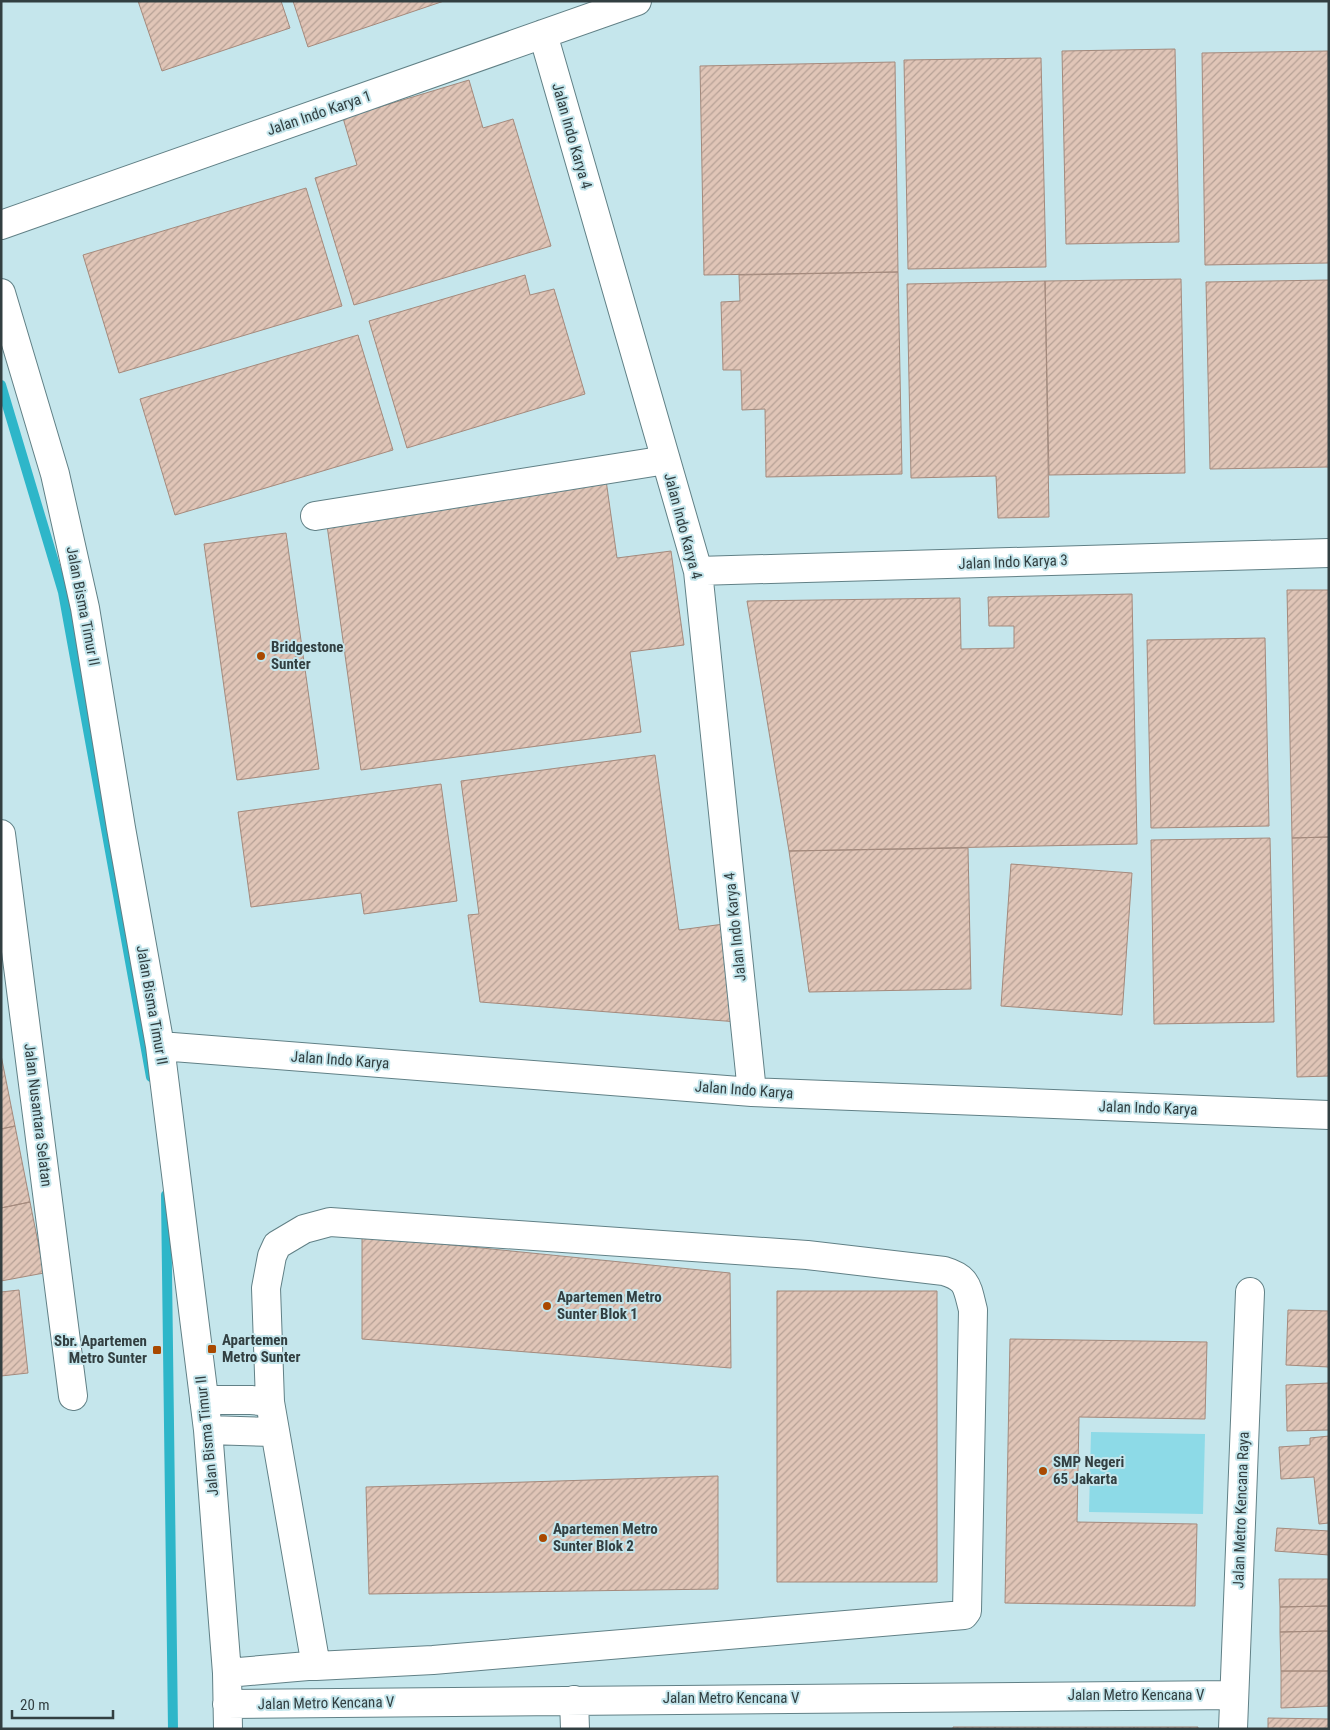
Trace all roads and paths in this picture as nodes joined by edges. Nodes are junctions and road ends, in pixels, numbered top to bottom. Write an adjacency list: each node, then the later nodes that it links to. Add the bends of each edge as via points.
1 (637, 1): 2 (street, Jalan Indo Karya 1)
2 (543, 34): 3 (street, Jalan Indo Karya 1); 5 (street, Jalan Indo Karya 4)
3 (1, 225)
4 (1, 293): 10 (street, Jalan Bisma Timur II, via 55,474 85,608)
5 (666, 460): 6 (street); 8 (street, Jalan Indo Karya 4)
6 (315, 516)
7 (1329, 553): 8 (street, Jalan Indo Karya 3)
8 (698, 571): 11 (street, Jalan Indo Karya 4)
9 (1, 834): 14 (street, Jalan Nusantara Selatan)
10 (160, 1046): 11 (street, Jalan Indo Karya); 15 (street, Jalan Bisma Timur II)
11 (752, 1092): 12 (street, Jalan Indo Karya)
12 (1329, 1116)
13 (1250, 1292): 21 (street, Jalan Metro Kencana Raya)
14 (73, 1396)
15 (204, 1400): 16 (street); 17 (street, Jalan Bisma Timur II)
16 (270, 1402): 18 (street); 19 (street, via 266,1288 272,1256 276,1245 304,1230 330,1222 807,1255 944,1271 963,1279 973,1310 967,1611 964,1615 433,1660)
17 (208, 1430): 18 (street); 20 (street, Jalan Bisma Timur II)
18 (274, 1432): 19 (street)
19 (316, 1666): 20 (street)
20 (227, 1673): 23 (street, Jalan Bisma Timur II)
21 (1234, 1695): 22 (street, Jalan Metro Kencana V); 25 (street, Jalan Metro Kencana Raya)
22 (574, 1700): 23 (street, Jalan Metro Kencana V); 24 (street)
23 (228, 1716)
24 (575, 1729)
25 (1233, 1729)

